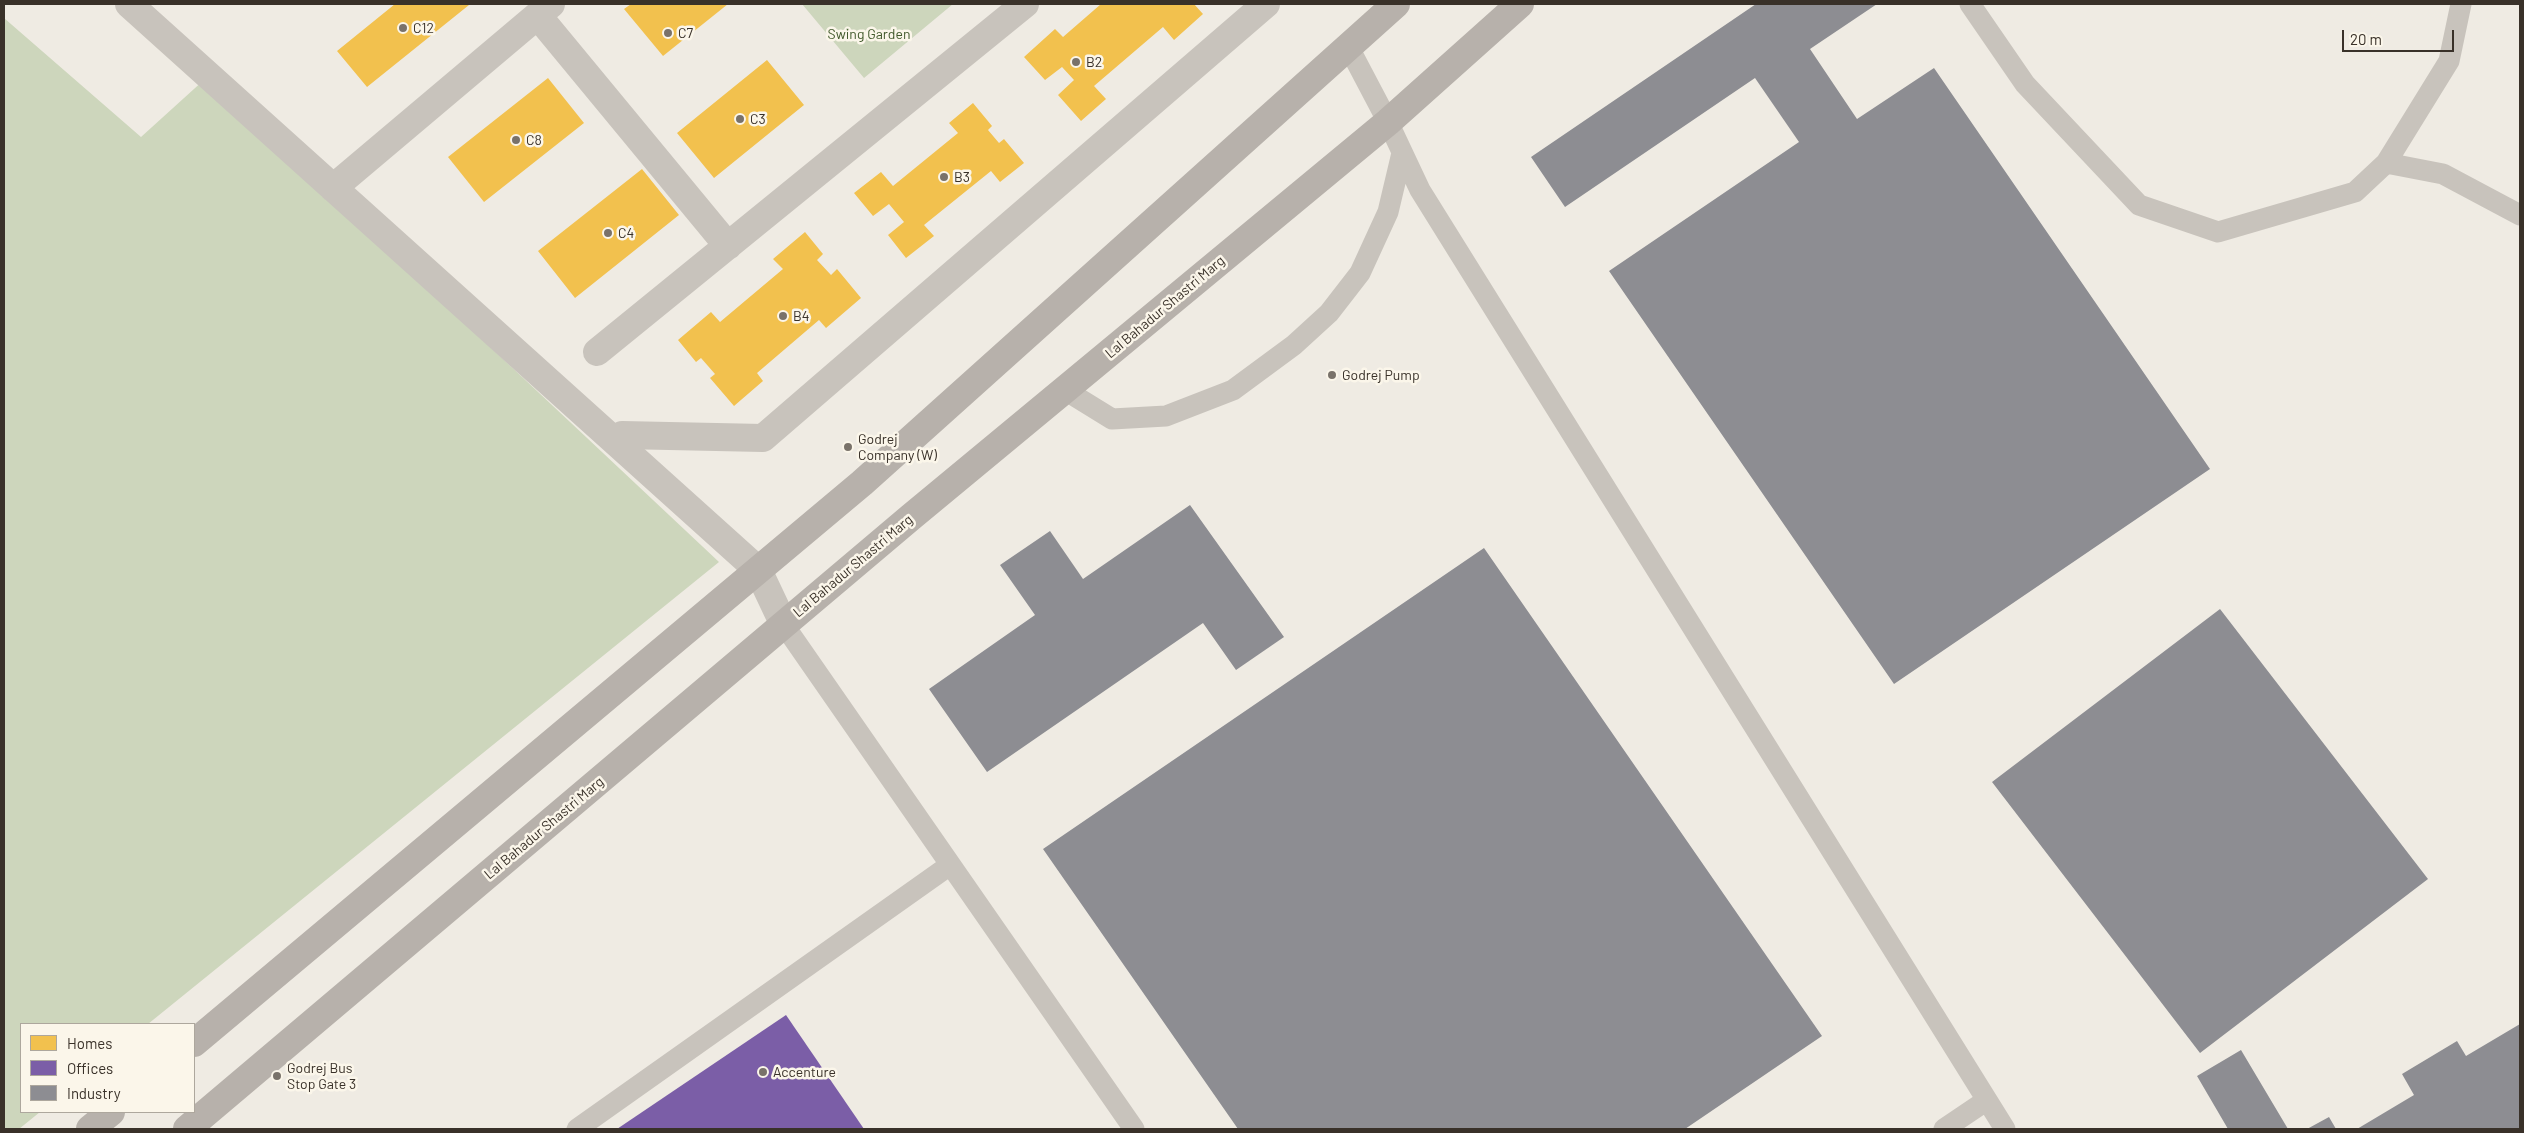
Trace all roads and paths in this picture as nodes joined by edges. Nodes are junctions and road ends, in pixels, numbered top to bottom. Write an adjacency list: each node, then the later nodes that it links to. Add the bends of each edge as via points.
1 (129, 4): 13 (street)
2 (1025, 4): 15 (street)
3 (1266, 4): 18 (street, via 763,438)
4 (1396, 4): 9 (main road)
5 (1520, 4): 10 (main road, Lal Bahadur Shastri Marg)
6 (1970, 4): 12 (lane, via 2025,84 2138,205 2218,232 2355,192)
7 (2460, 4): 12 (lane, via 2449,60)
8 (545, 10): 13 (street); 15 (street)
9 (1348, 46): 10 (lane); 19 (main road, via 869,476)
10 (1388, 122): 11 (lane); 17 (main road, Lal Bahadur Shastri Marg)
11 (1402, 153): 17 (lane, via 1388,212 1360,273 1329,313 1294,345 1233,390 1166,416 1112,419); 23 (lane, via 1420,190)
12 (2386, 164): 14 (lane, via 2443,174)
13 (333, 188): 19 (street)
14 (2520, 215)
15 (728, 246): 16 (street)
16 (597, 352)
17 (1065, 390): 20 (main road, Lal Bahadur Shastri Marg)
18 (622, 435)
19 (758, 570): 20 (street); 22 (main road)
20 (784, 625): 21 (lane); 26 (main road, Lal Bahadur Shastri Marg)
21 (950, 865): 27 (lane); 28 (lane)
22 (195, 1042)
23 (1987, 1100): 29 (lane); 30 (lane)
24 (110, 1113): 25 (main road)
25 (90, 1129)
26 (187, 1129)
27 (577, 1129)
28 (1134, 1129)
29 (1944, 1129)
30 (2005, 1129)

